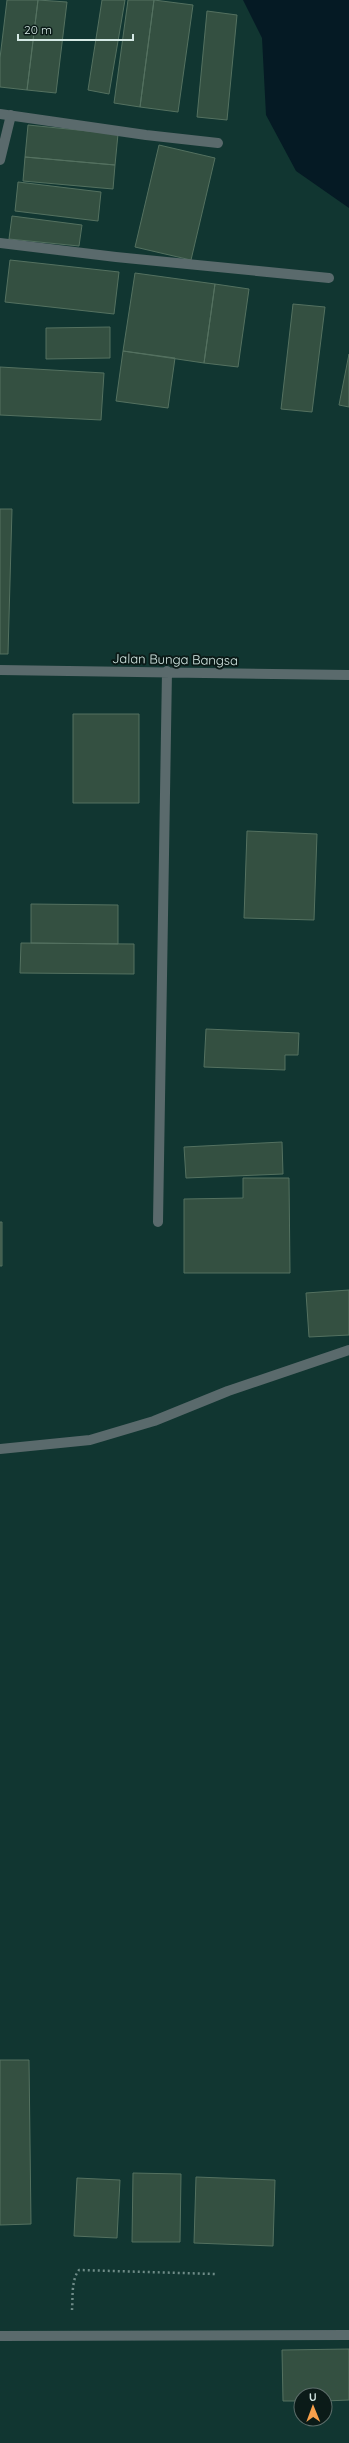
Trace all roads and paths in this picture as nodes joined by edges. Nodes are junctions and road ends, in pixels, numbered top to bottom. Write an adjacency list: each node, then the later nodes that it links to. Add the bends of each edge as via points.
1 (0, 114): 2 (street)
2 (11, 115): 3 (street); 4 (street)
3 (218, 143)
4 (0, 160)
5 (0, 243): 6 (street)
6 (329, 278)
7 (0, 670): 8 (street, Jalan Bunga Bangsa)
8 (167, 671): 9 (street, Jalan Bunga Bangsa); 10 (street)
9 (349, 675)
10 (158, 1222)
11 (349, 1350): 12 (street, via 228,1391 154,1421 90,1440)
12 (0, 1449)
13 (214, 2274): 16 (path, via 79,2270 74,2287)
14 (349, 2335): 16 (street)
15 (0, 2336): 16 (street)
16 (71, 2336)

